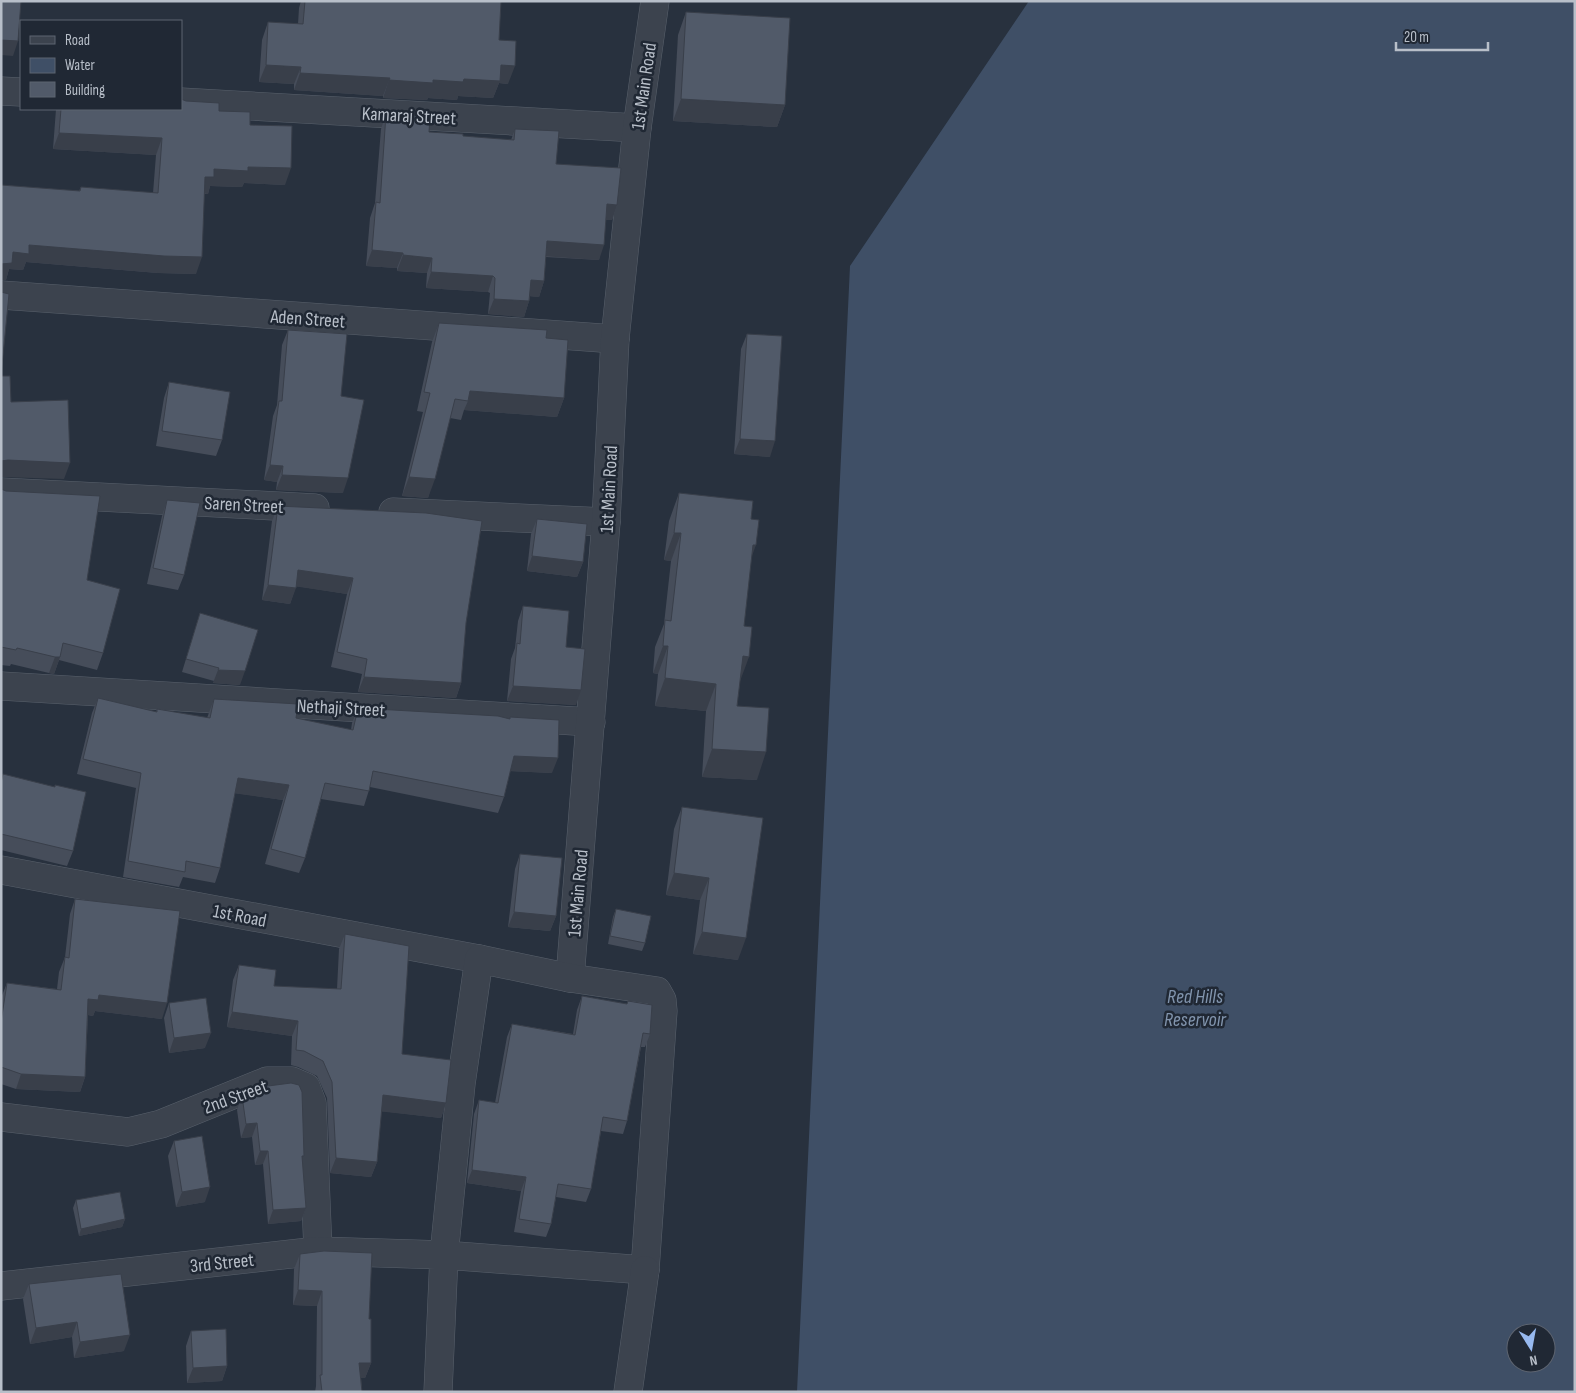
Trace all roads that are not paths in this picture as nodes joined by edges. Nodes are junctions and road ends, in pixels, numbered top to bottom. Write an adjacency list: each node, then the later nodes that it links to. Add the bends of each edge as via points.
1 (655, 1): 5 (street, 1st Main Road)
2 (1, 91): 3 (street)
3 (20, 92)
4 (182, 102): 5 (street, Kamaraj Street)
5 (637, 128): 7 (street, 1st Main Road)
6 (1, 295): 7 (street, Aden Street)
7 (615, 339): 11 (street, 1st Main Road)
8 (1, 492): 9 (street, Saren Street)
9 (338, 509)
10 (368, 511): 11 (street)
11 (606, 522): 13 (street, 1st Main Road)
12 (1, 686): 13 (street, Nethaji Street)
13 (591, 722): 16 (street, 1st Main Road)
14 (1, 870): 15 (street, 1st Road)
15 (479, 960): 16 (street, 1st Road); 19 (street, via 461,1084)
16 (570, 978): 20 (street, 1st Road, via 658,991 662,1000)
17 (1, 1117): 18 (street, 2nd Street, via 128,1132 161,1124 267,1081 292,1081 306,1087 312,1103)
18 (318, 1251): 19 (street, 3rd Street); 21 (street, 3rd Street)
19 (444, 1255): 20 (street, 3rd Street); 22 (street)
20 (645, 1270): 23 (street)
21 (1, 1286)
22 (438, 1392)
23 (628, 1392)

